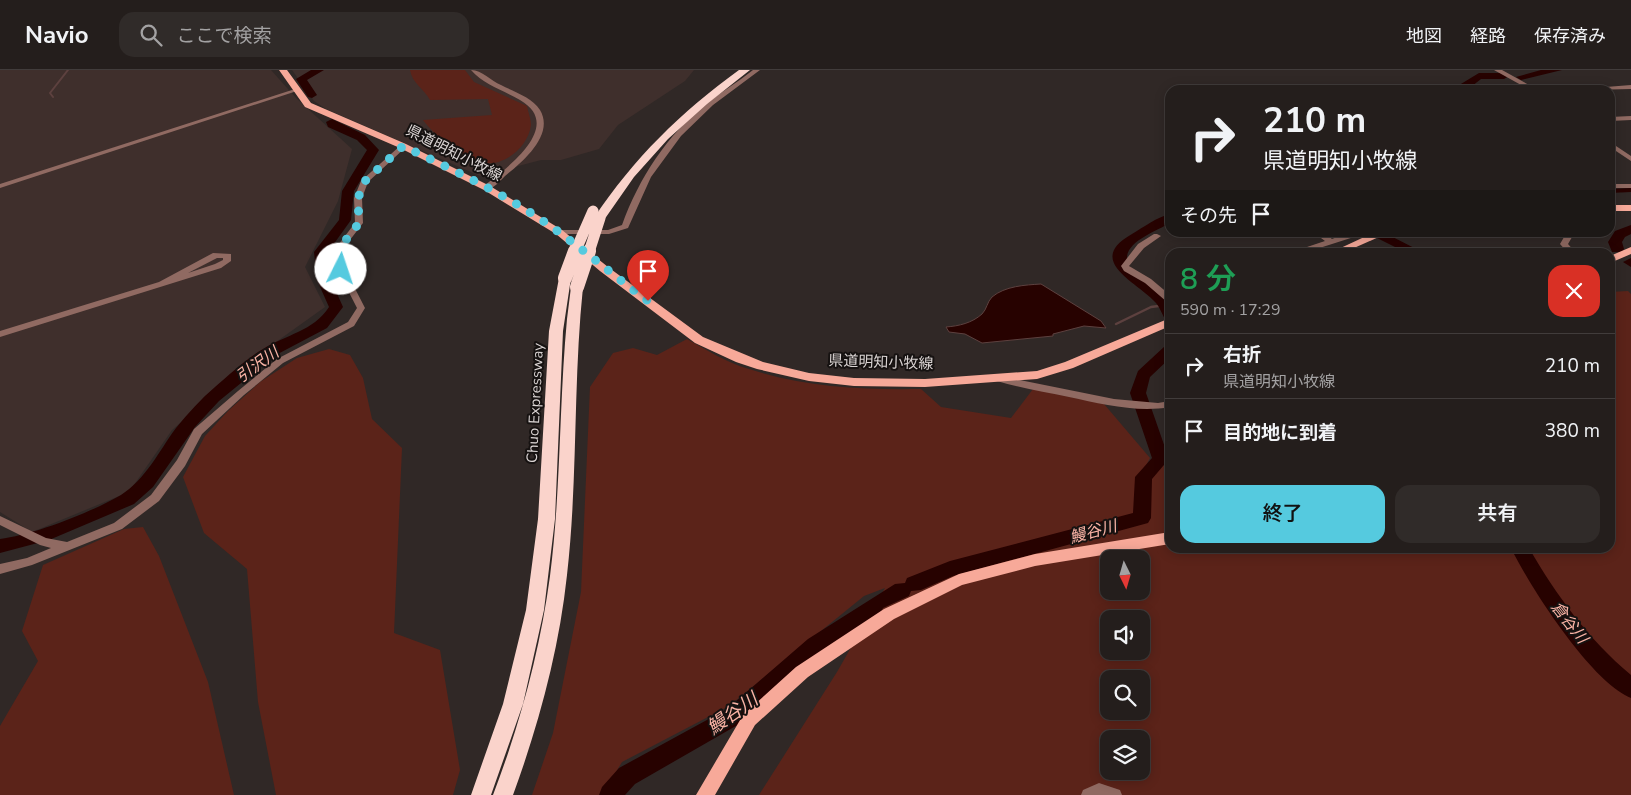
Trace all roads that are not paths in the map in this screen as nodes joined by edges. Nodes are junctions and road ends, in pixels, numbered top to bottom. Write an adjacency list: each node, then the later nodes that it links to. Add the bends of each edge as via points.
1 (282, 70): 10 (main road, 県道明知小牧線)
2 (474, 70): 19 (street, via 483,79 527,101 541,120 541,131 524,156)
3 (734, 70): 22 (highway, Chuo Expressway, via 694,99 646,142 622,169)
4 (745, 70): 22 (highway, Chuo Expressway, via 705,100 656,144)
5 (757, 70): 23 (street, via 705,108 669,143 637,192 625,226 609,232)
6 (1497, 70): 7 (street)
7 (1526, 85)
8 (1631, 87): 9 (street)
9 (1615, 88)
10 (297, 90): 13 (main road, 県道明知小牧線, via 308,105 320,112); 16 (street)
11 (1631, 118): 12 (street)
12 (1615, 119)
13 (403, 146): 19 (main road, 県道明知小牧線); 44 (street, via 365,181 358,198 359,223 339,249 341,269 361,308 351,324 280,361 241,393 198,432 181,463 155,498 118,526)
14 (1615, 148): 15 (street)
15 (1631, 160)
16 (0, 186)
17 (1615, 186): 18 (street)
18 (1631, 186)
19 (487, 188): 23 (main road, 県道明知小牧線)
20 (1615, 208): 21 (main road)
21 (1631, 208)
22 (597, 215): 36 (highway, Chuo Expressway, bridge)
23 (559, 232): 40 (main road, 県道明知小牧線, via 699,340 740,359 809,377 854,382 925,383)
24 (1156, 236): 37 (street, via 1141,246 1125,266)
25 (1324, 237): 29 (street)
26 (1346, 237): 29 (street)
27 (1375, 237): 31 (main road)
28 (1568, 237): 32 (street, via 1564,244)
29 (1331, 242): 30 (street)
30 (1313, 248)
31 (1348, 248)
32 (1568, 248)
33 (1631, 250): 34 (main road)
34 (1615, 258)
35 (162, 283): 35 (street, via 210,257 228,256 227,261 218,266); 39 (street)
36 (571, 283): 46 (highway, Chuo Expressway, via 556,329 548,502 535,615 509,717); 47 (highway, Chuo Expressway, via 562,545 554,614 529,717)
37 (1165, 296)
38 (1165, 324): 40 (main road, 県道明知小牧線, via 1069,365 1037,375)
39 (0, 334)
40 (1000, 378): 41 (street, via 1116,402)
41 (1165, 405)
42 (0, 520): 44 (street, via 44,542)
43 (1165, 539): 48 (main road, via 1035,560 959,580 889,614 802,672 749,720)
44 (66, 546): 45 (street, via 28,562)
45 (0, 569)
46 (481, 795)
47 (503, 795)
48 (705, 795)
49 (1088, 795): 50 (street, via 1099,790)
50 (1115, 795)

